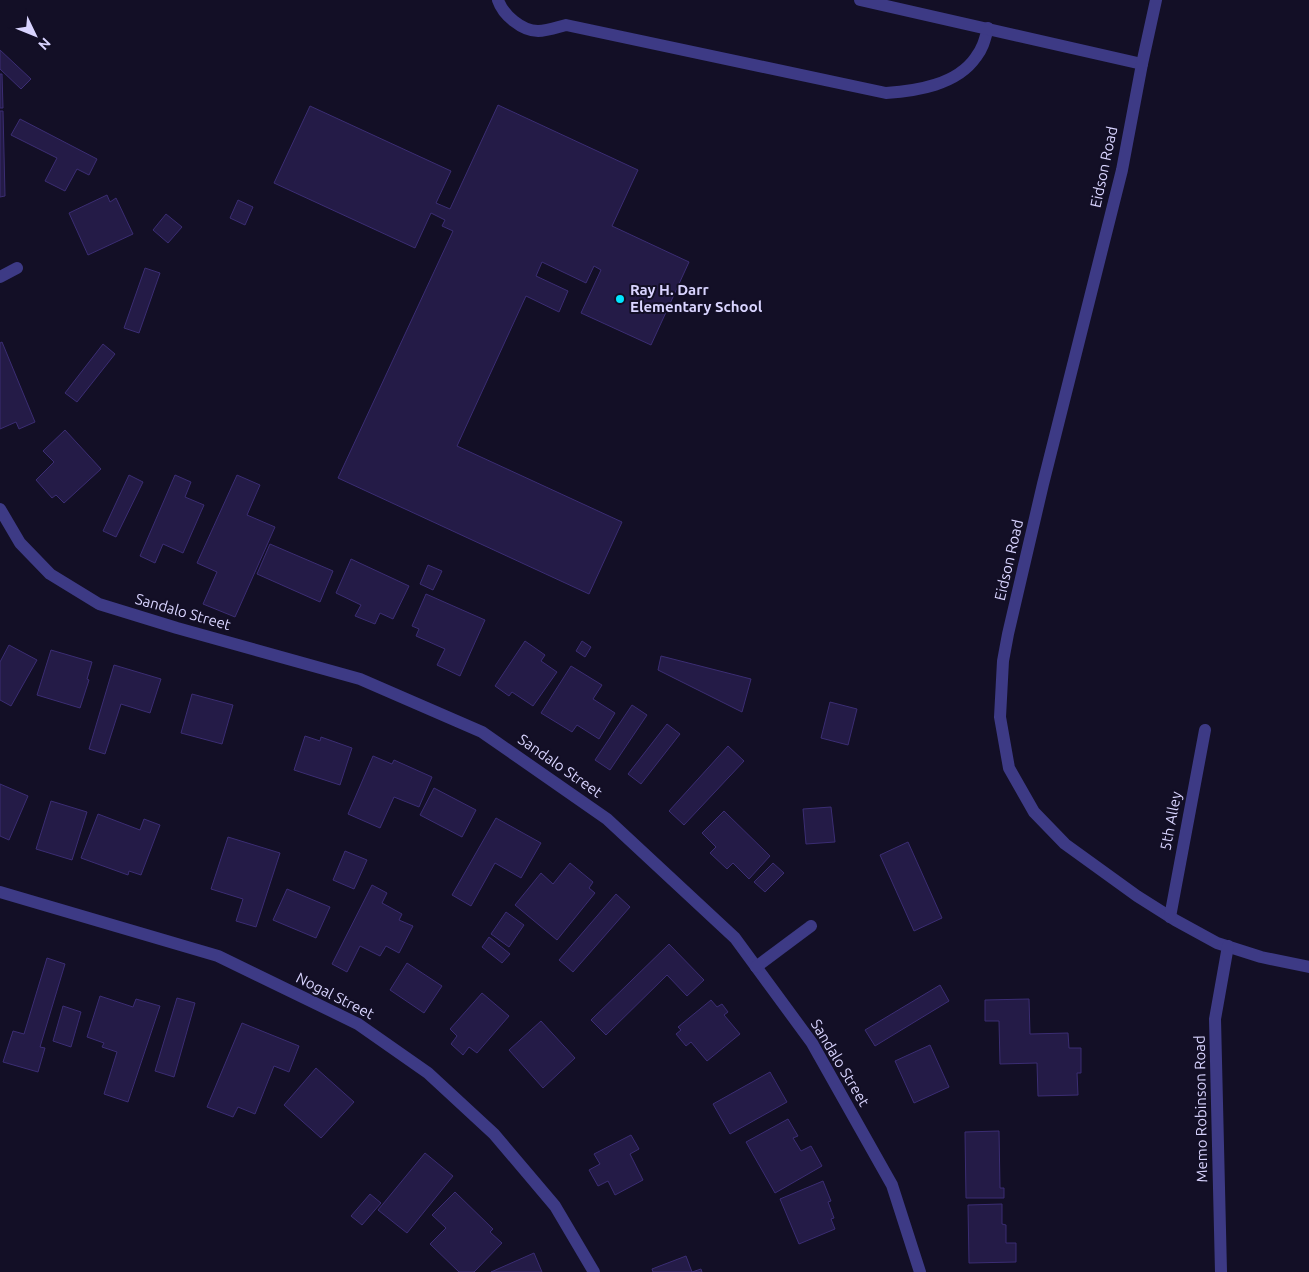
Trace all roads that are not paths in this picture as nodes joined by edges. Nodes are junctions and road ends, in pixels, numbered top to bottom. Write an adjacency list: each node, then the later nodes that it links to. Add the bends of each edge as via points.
1 (498, 0): 4 (street, via 509,17 538,31 566,26 886,92 911,92 960,72 976,58)
2 (860, 0): 4 (street)
3 (1156, 0): 5 (street, Eidson Road)
4 (988, 28): 5 (street)
5 (1142, 64): 11 (street, Eidson Road, via 1122,170 1008,634 1000,717 1009,768 1034,812 1065,844)
6 (17, 268): 7 (street)
7 (0, 277)
8 (0, 509): 14 (street, Sandalo Street, via 20,543 50,574 99,604 360,679 482,732 607,819 735,938)
9 (1205, 730): 11 (street, 5th Alley)
10 (0, 892): 16 (street, Nogal Street, via 218,956 358,1024 428,1073 494,1134 555,1206)
11 (1170, 917): 13 (street, Eidson Road, via 1216,943)
12 (811, 926): 14 (street)
13 (1228, 946): 15 (street, Eidson Road); 18 (street, Memo Robinson Road, via 1215,1019)
14 (756, 967): 17 (street, Sandalo Street, via 812,1043 892,1185)
15 (1309, 967)
16 (594, 1272)
17 (920, 1272)
18 (1221, 1272)

